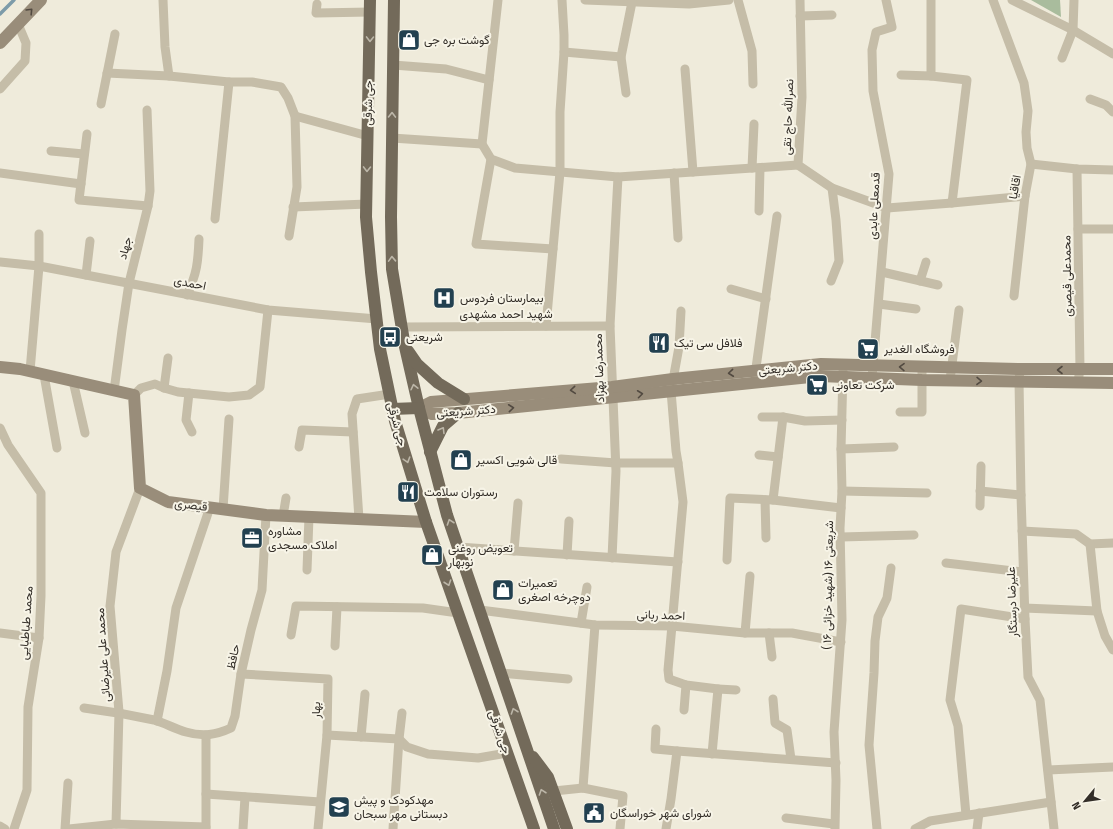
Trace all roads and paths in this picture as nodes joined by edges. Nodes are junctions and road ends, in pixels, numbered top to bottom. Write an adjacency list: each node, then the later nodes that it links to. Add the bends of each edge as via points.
1 (41, 0): 22 (main road, one-way to 1)
2 (163, 0): 34 (street)
3 (370, 0): 19 (main road, جی شرقی)
4 (394, 0): 30 (main road, جی شرقی)
5 (498, 0): 36 (street)
6 (562, 0): 26 (street)
7 (592, 0): 16 (street)
8 (729, 0): 17 (street, via 689,4)
9 (738, 0): 38 (street, via 752,51)
10 (800, 0): 21 (street, نصرالله حاج تقی)
11 (886, 0): 71 (street, قدمعلی عابدی, via 892,27 876,32 872,50 873,91 889,174)
12 (931, 0): 35 (street)
13 (993, 0): 54 (street, via 1024,83 1028,111 1027,148)
14 (1012, 0): 23 (street)
15 (1074, 0): 23 (street)
16 (632, 2): 17 (street); 28 (street)
17 (661, 2)
18 (317, 4): 19 (street, via 316,13)
19 (370, 12): 48 (main road, جی شرقی, one-way to 48)
20 (832, 15): 21 (street)
21 (800, 16): 55 (street, نصرالله حاج تقی, via 802,97)
22 (18, 24): 25 (main road); 39 (street, via 26,42 25,61)
23 (1073, 30): 27 (street); 29 (street)
24 (115, 34): 32 (street)
25 (0, 42)
26 (564, 52): 28 (street); 59 (street)
27 (1113, 54)
28 (621, 57): 40 (street)
29 (1062, 58)
30 (393, 65): 36 (street, via 446,69); 49 (main road, جی شرقی, one-way to 30)
31 (686, 69): 60 (street)
32 (107, 73): 34 (street); 42 (street)
33 (901, 75): 35 (street)
34 (169, 76): 37 (street)
35 (931, 76): 67 (street, via 967,80)
36 (489, 80): 50 (street)
37 (229, 82): 45 (street, via 252,82 281,87); 74 (street)
38 (753, 84)
39 (0, 88)
40 (626, 93)
41 (1090, 99): 44 (street, via 1106,105)
42 (101, 104)
43 (147, 110): 69 (street, جهاد, via 150,191)
44 (1113, 112)
45 (294, 116): 48 (street); 70 (street, via 297,187)
46 (754, 124): 56 (street)
47 (87, 134): 52 (street)
48 (368, 136): 68 (main road, جی شرقی, one-way to 68)
49 (392, 138): 50 (street); 104 (main road, جی شرقی, one-way to 49, via 392,269)
50 (482, 144): 53 (street)
51 (51, 151): 52 (street)
52 (84, 154): 64 (street)
53 (491, 159): 59 (street, via 515,168); 82 (street, via 476,244)
54 (1031, 164): 57 (street, اقاقیا); 66 (street, اقاقیا)
55 (798, 165): 56 (street); 65 (street, نصرالله حاج تقی)
56 (756, 168): 60 (street); 72 (street)
57 (1077, 169): 58 (street, اقاقیا); 75 (street, محمدعلی قیصری)
58 (1113, 170)
59 (560, 172): 63 (street); 82 (street)
60 (693, 172): 62 (street)
61 (0, 173): 64 (street)
62 (674, 174): 63 (street); 79 (street)
63 (618, 177): 103 (street, محمدرضا بهزاد)
64 (81, 184): 69 (street, via 79,200)
65 (832, 188): 71 (street, نصرالله حاج تقی); 89 (street, via 839,261)
66 (1025, 196): 67 (street, نصرالله حاج تقی); 94 (street, اقاقیا)
67 (952, 203): 71 (street, نصرالله حاج تقی)
68 (367, 204): 70 (street); 101 (main road, جی شرقی, via 370,272)
69 (148, 206): 90 (street, جهاد)
70 (293, 207): 78 (street)
71 (887, 208): 86 (street, قدمعلی عابدی)
72 (759, 211)
73 (777, 216): 95 (street)
74 (215, 219)
75 (1078, 229): 76 (street); 112 (street, محمدعلی قیصری)
76 (1113, 229)
77 (39, 234): 85 (street)
78 (289, 236)
79 (678, 238)
80 (199, 239): 93 (street, via 194,279)
81 (90, 241): 87 (street)
82 (553, 249): 102 (street)
83 (0, 262): 85 (street, احمدی)
84 (926, 262): 88 (street)
85 (39, 266): 87 (street, احمدی); 113 (street)
86 (882, 272): 88 (street); 96 (street, قدمعلی عابدی)
87 (86, 275): 90 (street, احمدی)
88 (920, 280): 91 (street)
89 (831, 281)
90 (129, 283): 93 (street, احمدی); 126 (street, جهاد)
91 (938, 285)
92 (731, 289): 95 (street)
93 (187, 294): 98 (street, احمدی)
94 (1014, 296)
95 (766, 299): 117 (street)
96 (879, 304): 97 (street); 114 (street, قدمعلی عابدی)
97 (916, 308)
98 (268, 310): 101 (street, احمدی); 129 (street, via 260,387 249,395 229,397)
99 (959, 310): 110 (street)
100 (681, 311): 119 (street, via 679,347)
101 (377, 319): 130 (main road, جی شرقی, via 380,349)
102 (546, 326): 103 (street, شهید احمد مشهدی); 104 (street, شهید احمد مشهدی)
103 (610, 326): 128 (street, محمدرضا بهزاد)
104 (402, 327): 105 (main road, جی شرقی)
105 (405, 347): 132 (main road, via 417,364 438,383); 133 (main road, جی شرقی, one-way to 105)
106 (168, 358): 125 (street)
107 (844, 365): 114 (main road, دکتر شریعتی); 117 (main road, دکتر شریعتی, via 821,364); 118 (street, شریعتی ۱۶ (شهید خزائی ۱۶ ))
108 (0, 367): 113 (main road)
109 (922, 367): 110 (main road, دکتر شریعتی); 114 (main road, دکتر شریعتی, one-way to 114); 120 (street)
110 (952, 368): 116 (main road, دکتر شریعتی); 121 (street)
111 (1113, 369): 112 (main road, دکتر شریعتی)
112 (1080, 370): 116 (main road, دکتر شریعتی, one-way to 116); 123 (street, محمدعلی قیصری)
113 (30, 371): 115 (main road)
114 (873, 372): 118 (main road, دکتر شریعتی); 120 (main road, دکتر شریعتی)
115 (44, 375): 122 (main road); 148 (street)
116 (1019, 375): 121 (main road, دکتر شریعتی, one-way to 116); 123 (main road, دکتر شریعتی); 161 (street, علیرضا درستگار)
117 (755, 376): 118 (main road, دکتر شریعتی); 119 (main road, دکتر شریعتی, one-way to 119); 127 (main road, دکتر شریعتی)
118 (843, 378): 140 (street, شریعتی ۱۶ (شهید خزائی ۱۶ ))
119 (673, 379): 127 (street); 128 (main road, دکتر شریعتی)
120 (922, 380): 121 (main road, دکتر شریعتی); 135 (street, via 922,412)
121 (950, 380)
122 (73, 381): 126 (main road); 144 (street)
123 (1078, 382): 124 (main road, دکتر شریعتی)
124 (1113, 383)
125 (164, 388): 129 (street); 131 (street, via 155,384 141,388)
126 (114, 391): 131 (main road)
127 (670, 391): 128 (main road, دکتر شریعتی, one-way to 127); 155 (street)
128 (612, 392): 132 (main road, دکتر شریعتی, one-way to 132); 136 (main road, دکتر شریعتی, one-way to 128); 154 (street, محمدرضا بهزاد)
129 (189, 393): 142 (street, via 186,420)
130 (390, 394): 134 (main road, جی شرقی); 143 (street, via 357,399 352,414)
131 (134, 395): 157 (main road)
132 (464, 400): 133 (main road, دکتر شریعتی, via 431,402)
133 (419, 408): 134 (main road); 136 (main road, دکتر شریعتی, via 432,414); 150 (main road, جی شرقی)
134 (392, 409): 174 (main road, جی شرقی, one-way to 174)
135 (900, 412)
136 (458, 413): 150 (main road, one-way to 136, via 443,426)
137 (762, 417): 138 (street)
138 (782, 417): 140 (street); 152 (street)
139 (229, 419): 168 (street)
140 (842, 420): 149 (street, شریعتی ۱۶ (شهید خزائی ۱۶ ))
141 (0, 428): 145 (street, محمد طباطبایی)
142 (192, 432)
143 (354, 432): 146 (street, via 302,430); 172 (street)
144 (85, 433)
145 (4, 446): 207 (street, محمد طباطبایی, via 41,493)
146 (299, 447)
147 (894, 447): 149 (street)
148 (57, 448)
149 (841, 449): 158 (street, شریعتی ۱۶ (شهید خزائی ۱۶ ))
150 (430, 452): 181 (main road, جی شرقی, one-way to 150)
151 (759, 455): 152 (street)
152 (778, 457): 163 (street)
153 (561, 459): 154 (street)
154 (616, 463): 155 (street); 184 (street, محمدرضا بهزاد)
155 (678, 463): 186 (street, via 683,502)
156 (981, 466): 159 (street)
157 (140, 488): 166 (main road, قیصری, via 168,502); 222 (street, محمد علی علیرضائی, via 116,552 110,606)
158 (842, 491): 160 (street); 167 (street, شریعتی ۱۶ (شهید خزائی ۱۶ ))
159 (980, 491): 161 (street); 165 (street)
160 (927, 493)
161 (1021, 495): 175 (street, علیرضا درستگار)
162 (286, 498): 170 (street)
163 (769, 500): 167 (street); 178 (street); 185 (street, via 730,498)
164 (518, 503): 182 (street)
165 (980, 506)
166 (210, 507): 168 (main road, قیصری); 224 (street, via 176,608)
167 (841, 508): 177 (street, شریعتی ۱۶ (شهید خزائی ۱۶ ))
168 (223, 509): 169 (main road, قیصری)
169 (266, 515): 170 (main road, قیصری); 213 (street, حافظ, via 262,590)
170 (284, 516): 171 (main road, قیصری)
171 (309, 516): 172 (main road, قیصری); 189 (street)
172 (359, 519): 174 (main road, قیصری)
173 (569, 521): 183 (street)
174 (426, 522): 197 (main road, جی شرقی, one-way to 197)
175 (1022, 531): 180 (street, via 1076,534); 190 (street, علیرضا درستگار)
176 (914, 536): 177 (street)
177 (840, 537): 208 (street, شریعتی ۱۶ (شهید خزائی ۱۶ ))
178 (766, 538)
179 (1113, 543): 180 (street)
180 (1090, 544): 196 (street)
181 (458, 546): 182 (street); 195 (main road, جی شرقی)
182 (514, 551): 183 (street)
183 (567, 555): 184 (street)
184 (612, 558): 186 (street)
185 (727, 560)
186 (678, 562): 201 (street)
187 (946, 564): 190 (street)
188 (891, 568): 266 (street, via 887,598 878,616 869,745)
189 (307, 570)
190 (1023, 572): 194 (street, علیرضا درستگار)
191 (750, 576): 202 (street)
192 (587, 587): 199 (street)
193 (337, 607): 197 (street, via 423,608); 205 (street, via 296,606); 209 (street)
194 (1024, 608): 196 (street); 198 (street, علیرضا درستگار)
195 (480, 610): 199 (street, احمد ربانی); 212 (main road, جی شرقی)
196 (1097, 611): 206 (street)
197 (458, 613): 232 (main road, جی شرقی)
198 (1025, 619): 237 (street, علیرضا درستگار, via 1028,677 1040,700); 246 (street, via 961,609 950,700 958,726)
199 (581, 623): 200 (street, احمد ربانی)
200 (595, 625): 201 (street, احمد ربانی); 239 (street)
201 (672, 626): 202 (street, احمد ربانی); 215 (street, via 669,679)
202 (745, 632): 204 (street, احمد ربانی)
203 (0, 633): 207 (street)
204 (769, 633): 208 (street, احمد ربانی, via 792,633); 211 (street)
205 (291, 635)
206 (1109, 636): 210 (street)
207 (39, 638): 253 (street, محمد طباطبایی, via 28,707 27,790)
208 (841, 642): 235 (street, شریعتی ۱۶ (شهید خزائی ۱۶ ), via 834,732)
209 (334, 646)
210 (1113, 650)
211 (772, 657)
212 (501, 673): 214 (street); 230 (main road, جی شرقی, one-way to 212)
213 (241, 674): 226 (street, حافظ, via 231,728); 227 (street, بهار, via 328,679)
214 (568, 679)
215 (686, 685): 216 (street); 221 (street)
216 (718, 689): 217 (street); 233 (street)
217 (736, 690)
218 (365, 694): 228 (street)
219 (773, 699): 234 (street, via 776,723 787,730)
220 (84, 708): 222 (street, حافظ)
221 (684, 710)
222 (119, 712): 224 (street, حافظ); 248 (street, محمد علی علیرضائی)
223 (402, 713): 229 (street)
224 (157, 721): 226 (street, حافظ, via 187,733)
225 (656, 730): 231 (street, via 655,749)
226 (206, 735): 241 (street)
227 (327, 735): 228 (street); 243 (street, بهار)
228 (361, 736): 229 (street)
229 (399, 739): 232 (street, via 407,747 428,754 478,758); 259 (street)
230 (527, 748): 240 (main road, via 548,777); 262 (main road, جی شرقی, one-way to 230)
231 (677, 751): 233 (street); 265 (street)
232 (507, 753): 260 (main road, via 506,776); 261 (main road, جی شرقی)
233 (712, 754): 234 (street)
234 (791, 759): 235 (street)
235 (836, 762): 250 (street, شریعتی ۱۶ (شهید خزائی ۱۶ ))
236 (1113, 767): 237 (street)
237 (1048, 770): 244 (street, علیرضا درستگار)
238 (68, 783): 254 (street)
239 (583, 788): 240 (street); 264 (street, via 624,796)
240 (554, 791): 263 (main road)
241 (206, 794): 242 (street); 251 (street)
242 (245, 796): 243 (street); 257 (street)
243 (320, 802): 258 (street, بهار)
244 (1051, 802): 245 (street); 269 (street, علیرضا درستگار)
245 (979, 813): 246 (street); 268 (street)
246 (966, 815): 267 (street, via 930,821)
247 (786, 818): 250 (street)
248 (116, 824): 251 (street); 256 (street)
249 (0, 826): 252 (street)
250 (834, 826)
251 (206, 828)
252 (5, 829)
253 (14, 829)
254 (65, 829)
255 (69, 829): 256 (street)
256 (80, 829)
257 (243, 829)
258 (318, 829)
259 (393, 829)
260 (525, 829)
261 (534, 829)
262 (554, 829)
263 (567, 829)
264 (620, 829)
265 (666, 829)
266 (877, 829)
267 (915, 829)
268 (977, 829)
269 (1054, 829)

